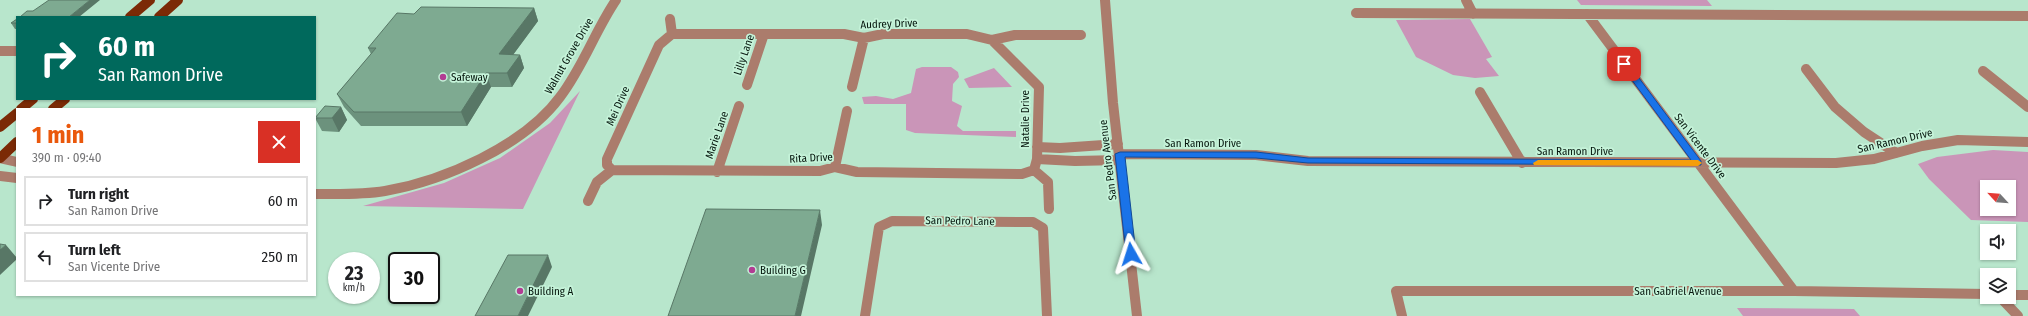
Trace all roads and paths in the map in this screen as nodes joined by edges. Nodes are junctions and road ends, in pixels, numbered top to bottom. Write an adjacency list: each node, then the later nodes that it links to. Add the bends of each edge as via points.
1 (150, 0): 9 (main road)
2 (178, 0): 10 (main road)
3 (616, 0): 53 (street, Walnut Grove Drive, via 566,89 551,109 517,138 446,173 409,184 364,194)
4 (1105, 0): 36 (street, San Pedro Avenue)
5 (1466, 0): 7 (street)
6 (1356, 13): 7 (street)
7 (1474, 14): 8 (street)
8 (1587, 14): 11 (street); 46 (street, San Vicente Drive)
9 (131, 16)
10 (160, 16)
11 (2028, 16)
12 (670, 19): 13 (street)
13 (672, 34): 14 (street, Audrey Drive); 48 (street, Mei Drive, via 659,45 607,159)
14 (764, 34): 16 (street, Audrey Drive, via 844,34); 22 (street, Lilly Lane)
15 (1081, 35): 17 (street, Audrey Drive, via 1015,35)
16 (864, 38): 17 (street, Audrey Drive, via 883,34 967,34); 23 (street)
17 (992, 40): 38 (street, Natalie Drive, via 1039,87)
18 (0, 51): 19 (street)
19 (16, 51)
20 (1806, 68): 39 (street, via 1835,107 1864,132)
21 (1983, 71): 28 (street)
22 (747, 85)
23 (852, 87)
24 (1480, 92): 45 (street)
25 (32, 100): 29 (main road)
26 (64, 100): 30 (main road)
27 (739, 106): 50 (street, Marie Lane)
28 (2028, 107)
29 (22, 108)
30 (54, 108)
31 (847, 111): 47 (street)
32 (16, 114): 33 (main road)
33 (0, 127)
34 (2028, 142): 39 (street, San Ramon Drive, via 1958,140)
35 (16, 143): 41 (main road)
36 (1118, 144): 37 (street); 40 (street, San Pedro Avenue)
37 (1076, 146): 38 (street); 43 (street, via 1068,153)
38 (1037, 147): 42 (street, Natalie Drive)
39 (1896, 153): 46 (street, San Ramon Drive, via 1874,159 1836,163)
40 (1120, 157): 43 (street, San Ramon Drive); 45 (street, San Ramon Drive, via 1256,155 1308,161); 63 (street, San Pedro Avenue)
41 (0, 158): 44 (street)
42 (1037, 159): 43 (street, San Ramon Drive); 49 (street, Natalie Drive)
43 (1075, 161)
44 (16, 162)
45 (1522, 163): 46 (street, San Ramon Drive)
46 (1698, 163): 56 (street, San Vicente Drive)
47 (835, 168): 49 (street, Rita Drive, via 857,172 1022,174); 50 (street, Rita Drive, via 820,171)
48 (612, 170): 50 (street, Rita Drive); 54 (street, via 597,182)
49 (1034, 170): 55 (street, via 1048,182)
50 (717, 172)
51 (0, 176): 52 (street)
52 (16, 178)
53 (316, 194)
54 (588, 201)
55 (1049, 209)
56 (1794, 291): 57 (street, San Gabriel Avenue); 64 (street, San Gabriel Avenue, via 1396,291)
57 (1980, 294)
58 (2016, 295): 59 (street)
59 (2028, 295)
60 (2007, 304): 65 (street)
61 (865, 316): 62 (street, San Pedro Lane, via 879,227 892,220 1033,222 1043,228)
62 (1047, 316)
63 (1138, 316)
64 (1402, 316)
65 (2018, 316)

